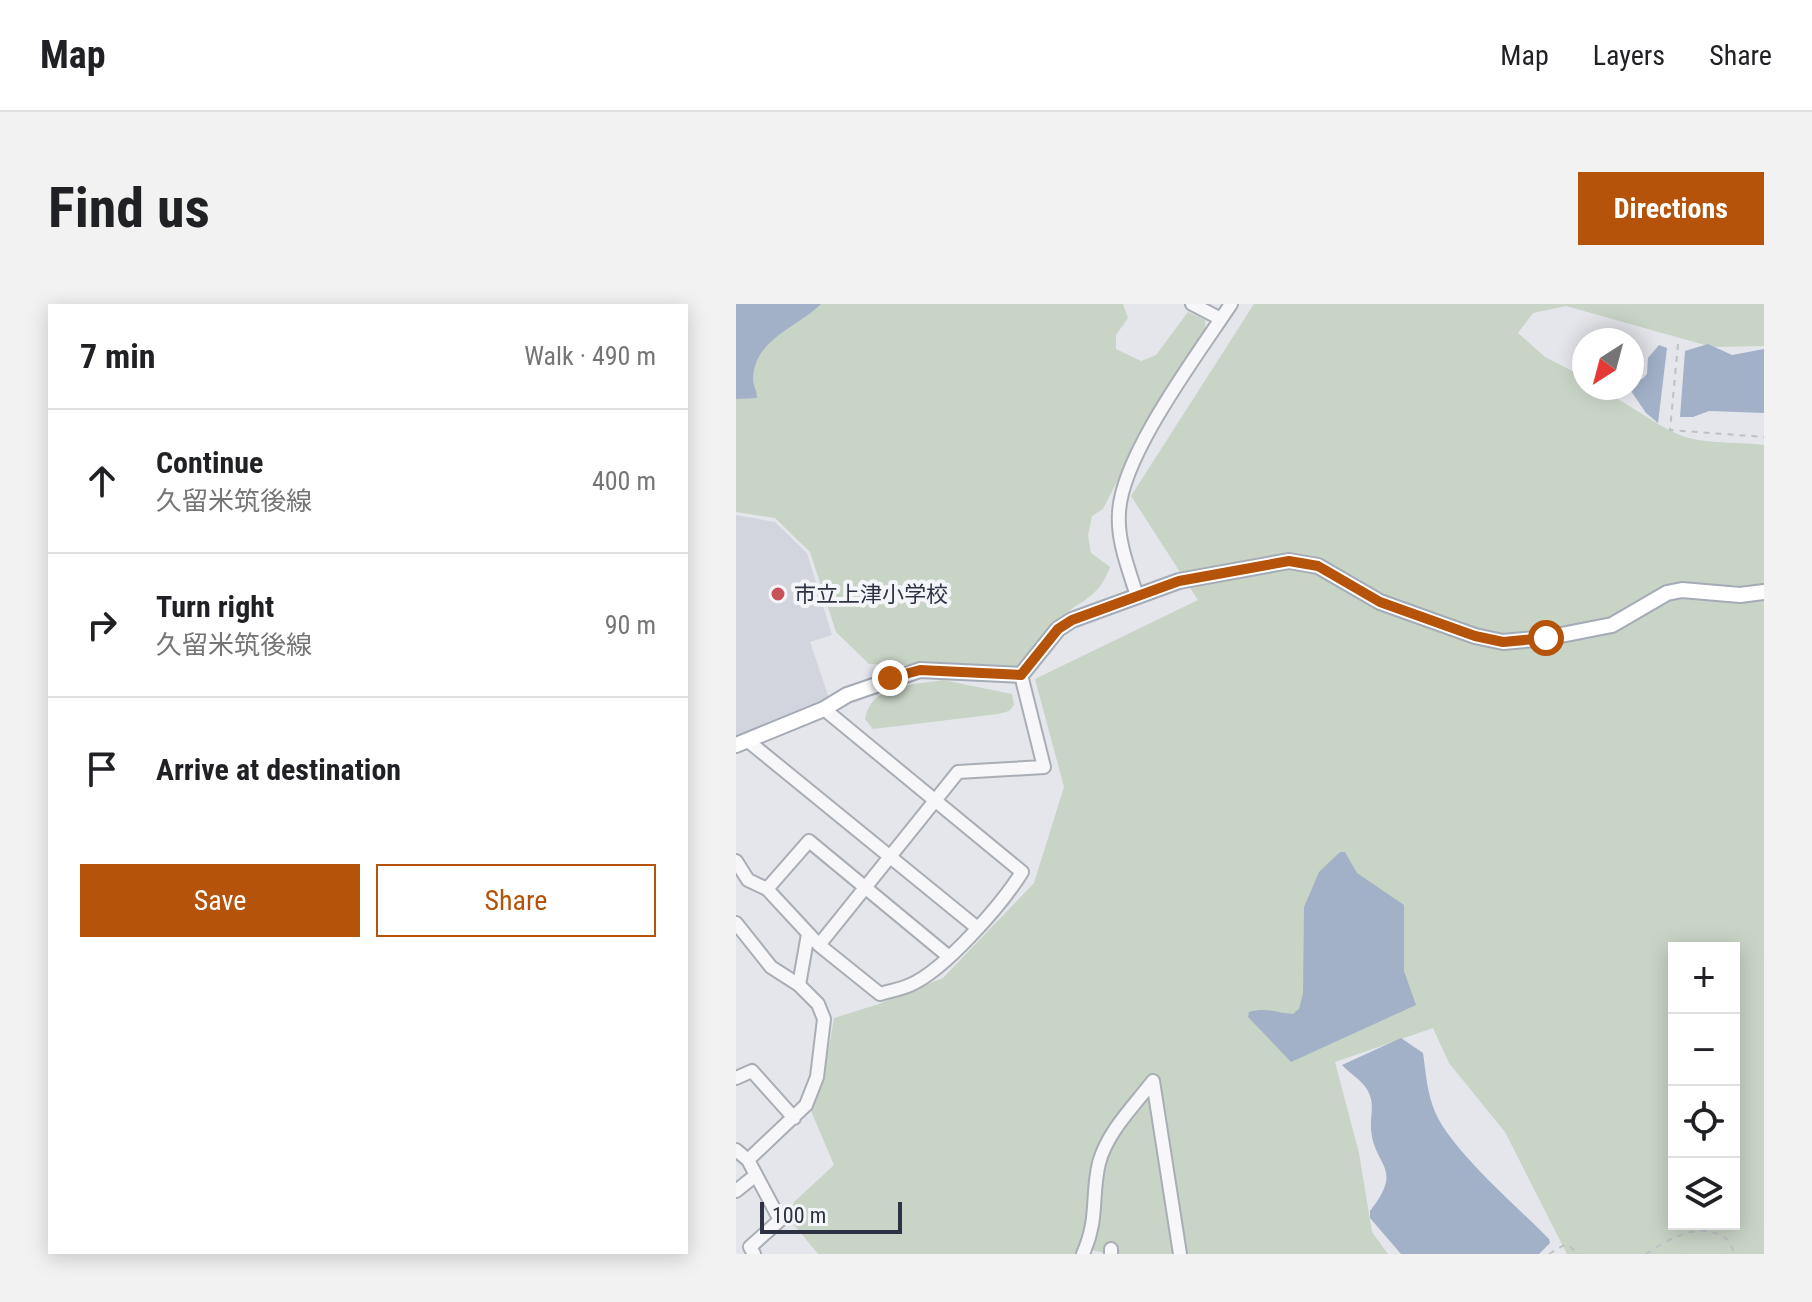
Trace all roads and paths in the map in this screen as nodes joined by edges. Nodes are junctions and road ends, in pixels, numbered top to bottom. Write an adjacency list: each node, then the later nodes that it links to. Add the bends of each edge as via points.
1 (1192, 304): 3 (street)
2 (1231, 304): 3 (street)
3 (1221, 319): 7 (street, via 1167,403 1121,493 1122,545)
4 (1678, 344): 5 (path, via 1670,430)
5 (1764, 437)
6 (1764, 592): 7 (main road, via 1682,590 1667,593 1612,625 1503,642 1380,602 1318,566 1289,561 1179,581)
7 (1137, 596): 8 (main road, via 1058,629)
8 (1021, 675): 9 (main road, via 920,670 847,695); 11 (street, via 1044,767 958,772)
9 (824, 709): 10 (main road); 11 (street)
10 (742, 743): 12 (street)
11 (936, 800): 12 (street); 20 (street, via 1022,872 1001,903)
12 (891, 856): 14 (street); 17 (street)
13 (736, 861): 15 (street, via 748,880)
14 (866, 887): 15 (street, via 809,841); 19 (street); 20 (street)
15 (767, 889): 18 (street)
16 (736, 923): 21 (street, via 771,967)
17 (975, 926)
18 (808, 934): 19 (street); 21 (street)
19 (819, 945): 20 (street, via 880,994 912,984)
20 (948, 956)
21 (799, 985): 23 (street, via 818,1004 824,1019 817,1077 806,1105)
22 (736, 1078): 23 (street, via 752,1071)
23 (794, 1118): 25 (street)
24 (736, 1150): 25 (street)
25 (748, 1160): 26 (street)
26 (756, 1175): 27 (street); 28 (street, via 780,1220 750,1247)
27 (736, 1191)
28 (754, 1254)
29 (1083, 1254): 30 (street, via 1097,1212 1102,1154 1153,1081)
30 (1180, 1254)
31 (1549, 1254): 32 (path, via 1566,1244)
32 (1579, 1254)
33 (1646, 1254): 34 (path, via 1692,1231 1720,1234)
34 (1735, 1254)

